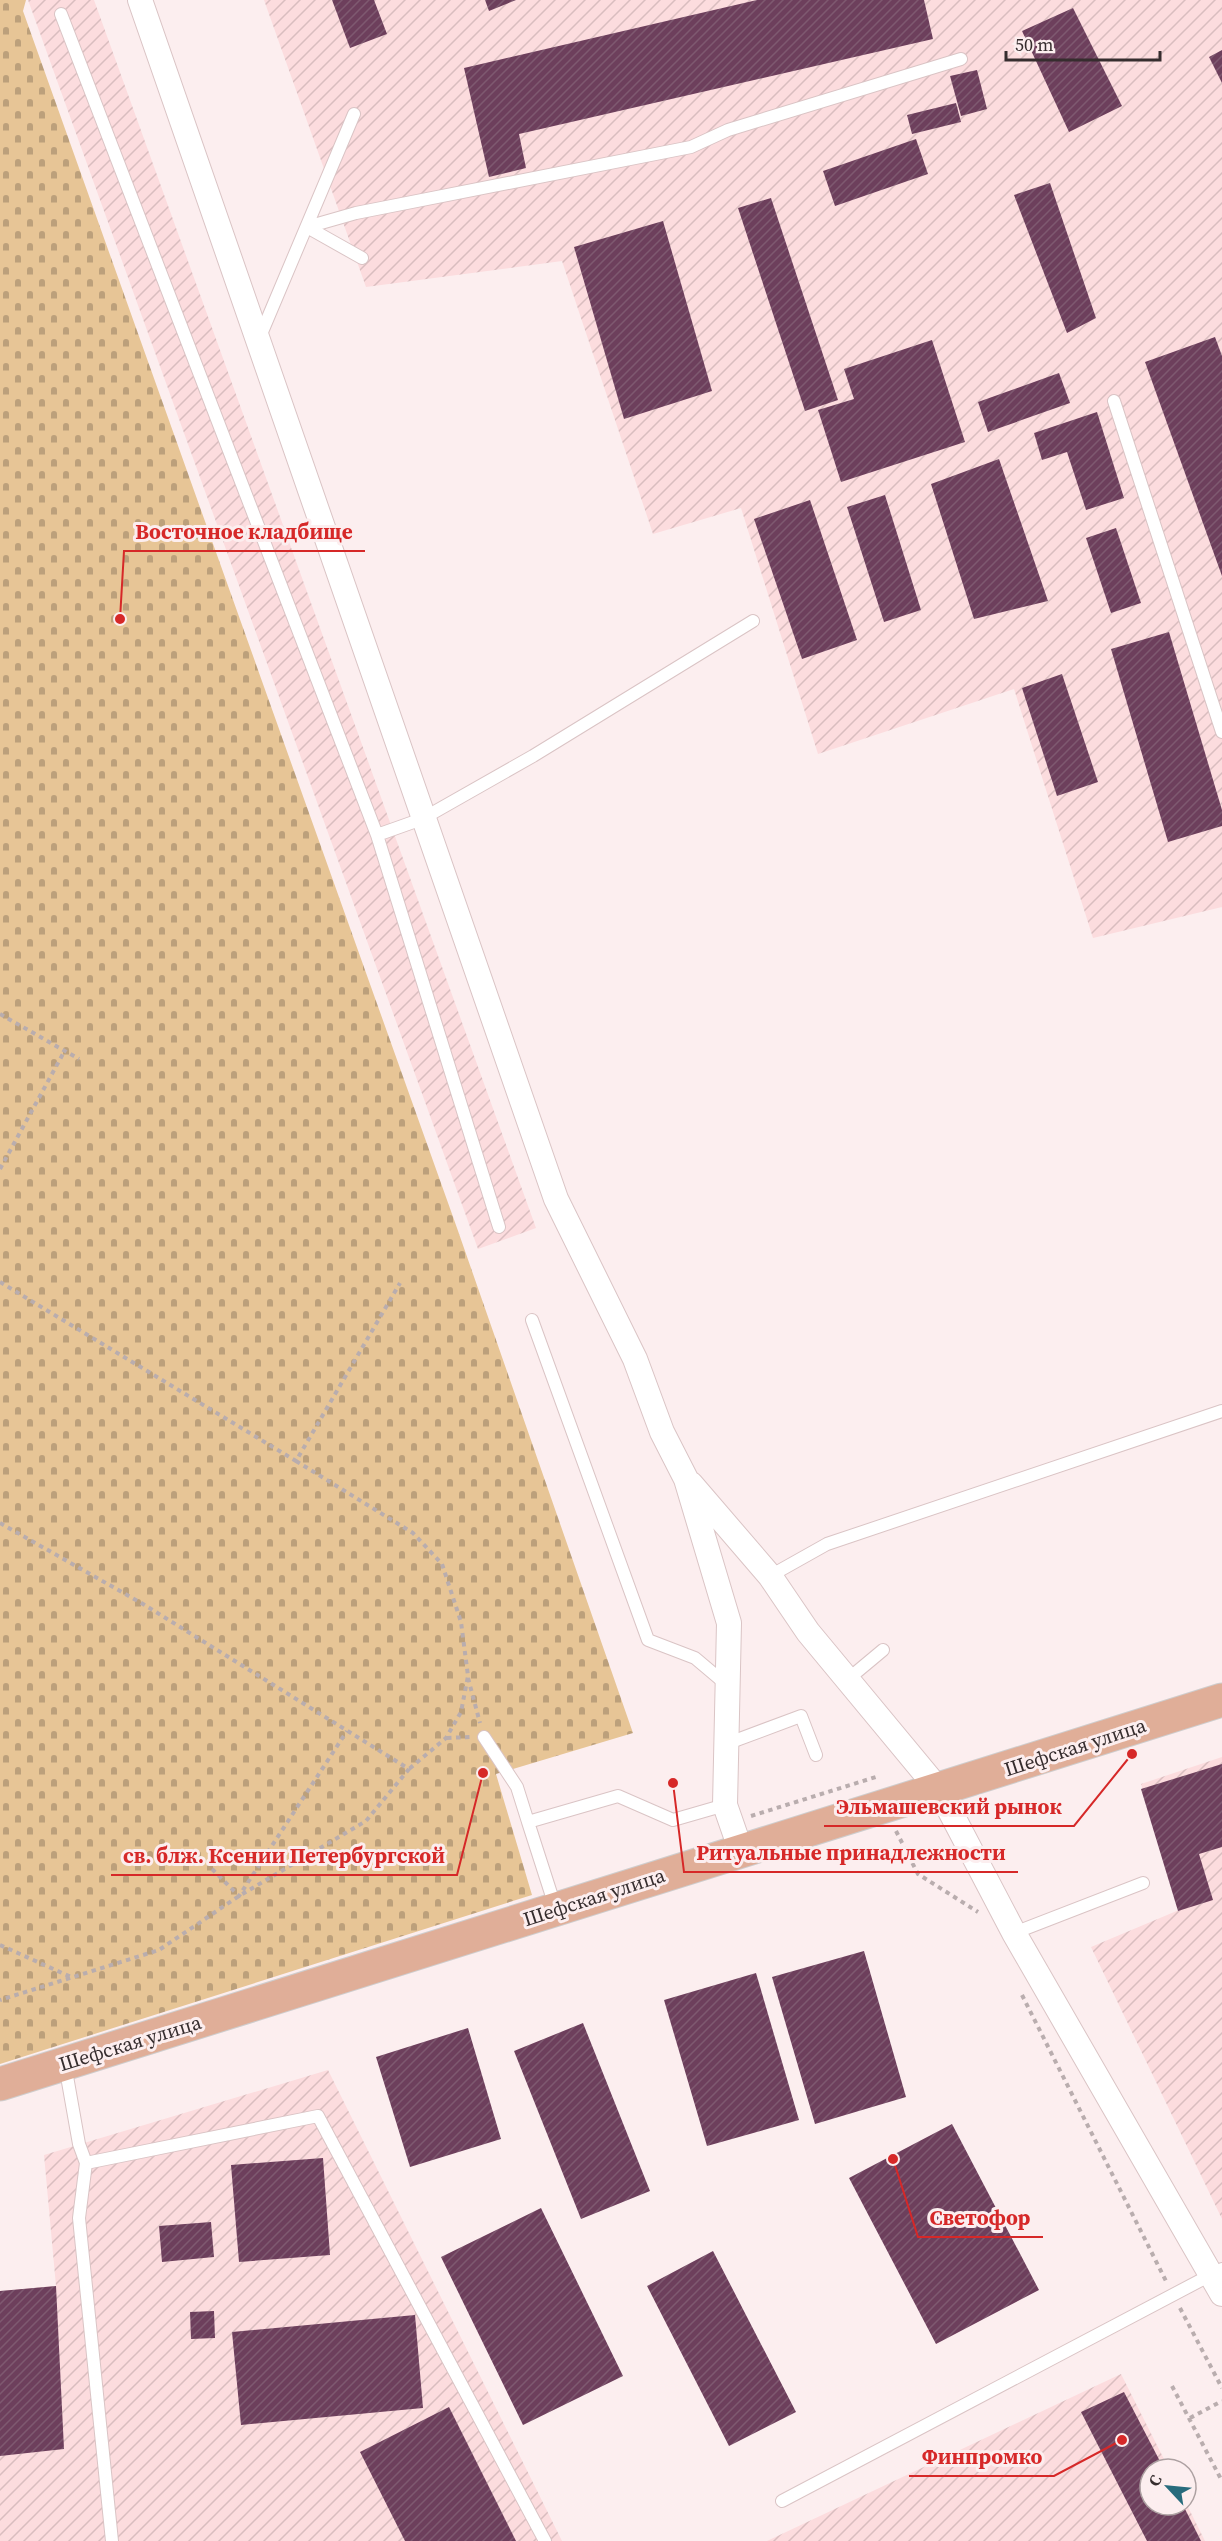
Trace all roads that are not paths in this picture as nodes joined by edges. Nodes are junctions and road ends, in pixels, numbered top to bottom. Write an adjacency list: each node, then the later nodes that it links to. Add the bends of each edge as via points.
1 (140, 0): 7 (street)
2 (61, 14): 12 (lane)
3 (961, 59): 5 (lane, via 728,130 690,147 356,213)
4 (354, 114): 5 (lane)
5 (307, 227): 6 (lane); 7 (lane)
6 (362, 258)
7 (259, 339): 11 (street)
8 (1114, 401): 10 (lane)
9 (753, 621): 11 (lane)
10 (1222, 732)
11 (422, 819): 12 (lane); 16 (street, via 556,1199 635,1359 662,1432)
12 (377, 835): 13 (lane)
13 (499, 1227)
14 (532, 1320): 20 (lane, via 648,1640 695,1658)
15 (1222, 1411): 17 (lane, via 827,1544)
16 (686, 1479): 17 (street); 20 (street, via 729,1623)
17 (770, 1576): 19 (street)
18 (883, 1650): 19 (lane)
19 (847, 1680): 25 (street)
20 (727, 1685): 23 (street)
21 (1222, 1700): 25 (main road, Шефская улица)
22 (484, 1737): 26 (lane, via 517,1787)
23 (726, 1744): 24 (lane, via 801,1716); 27 (street)
24 (816, 1755)
25 (939, 1790): 27 (main road, Шефская улица); 30 (street)
26 (528, 1822): 27 (lane, via 618,1796 674,1820); 29 (lane)
27 (732, 1826): 29 (main road, Шефская улица)
28 (1143, 1883): 30 (lane)
29 (556, 1909): 31 (main road, Шефская улица)
30 (1014, 1933): 34 (street)
31 (65, 2064): 32 (main road, Шефская улица); 33 (lane)
32 (0, 2084)
33 (86, 2163): 36 (lane, via 79,2218); 37 (lane, via 318,2116)
34 (1219, 2279): 35 (lane, via 1172,2294)
35 (782, 2501)
36 (112, 2541)
37 (545, 2541)

